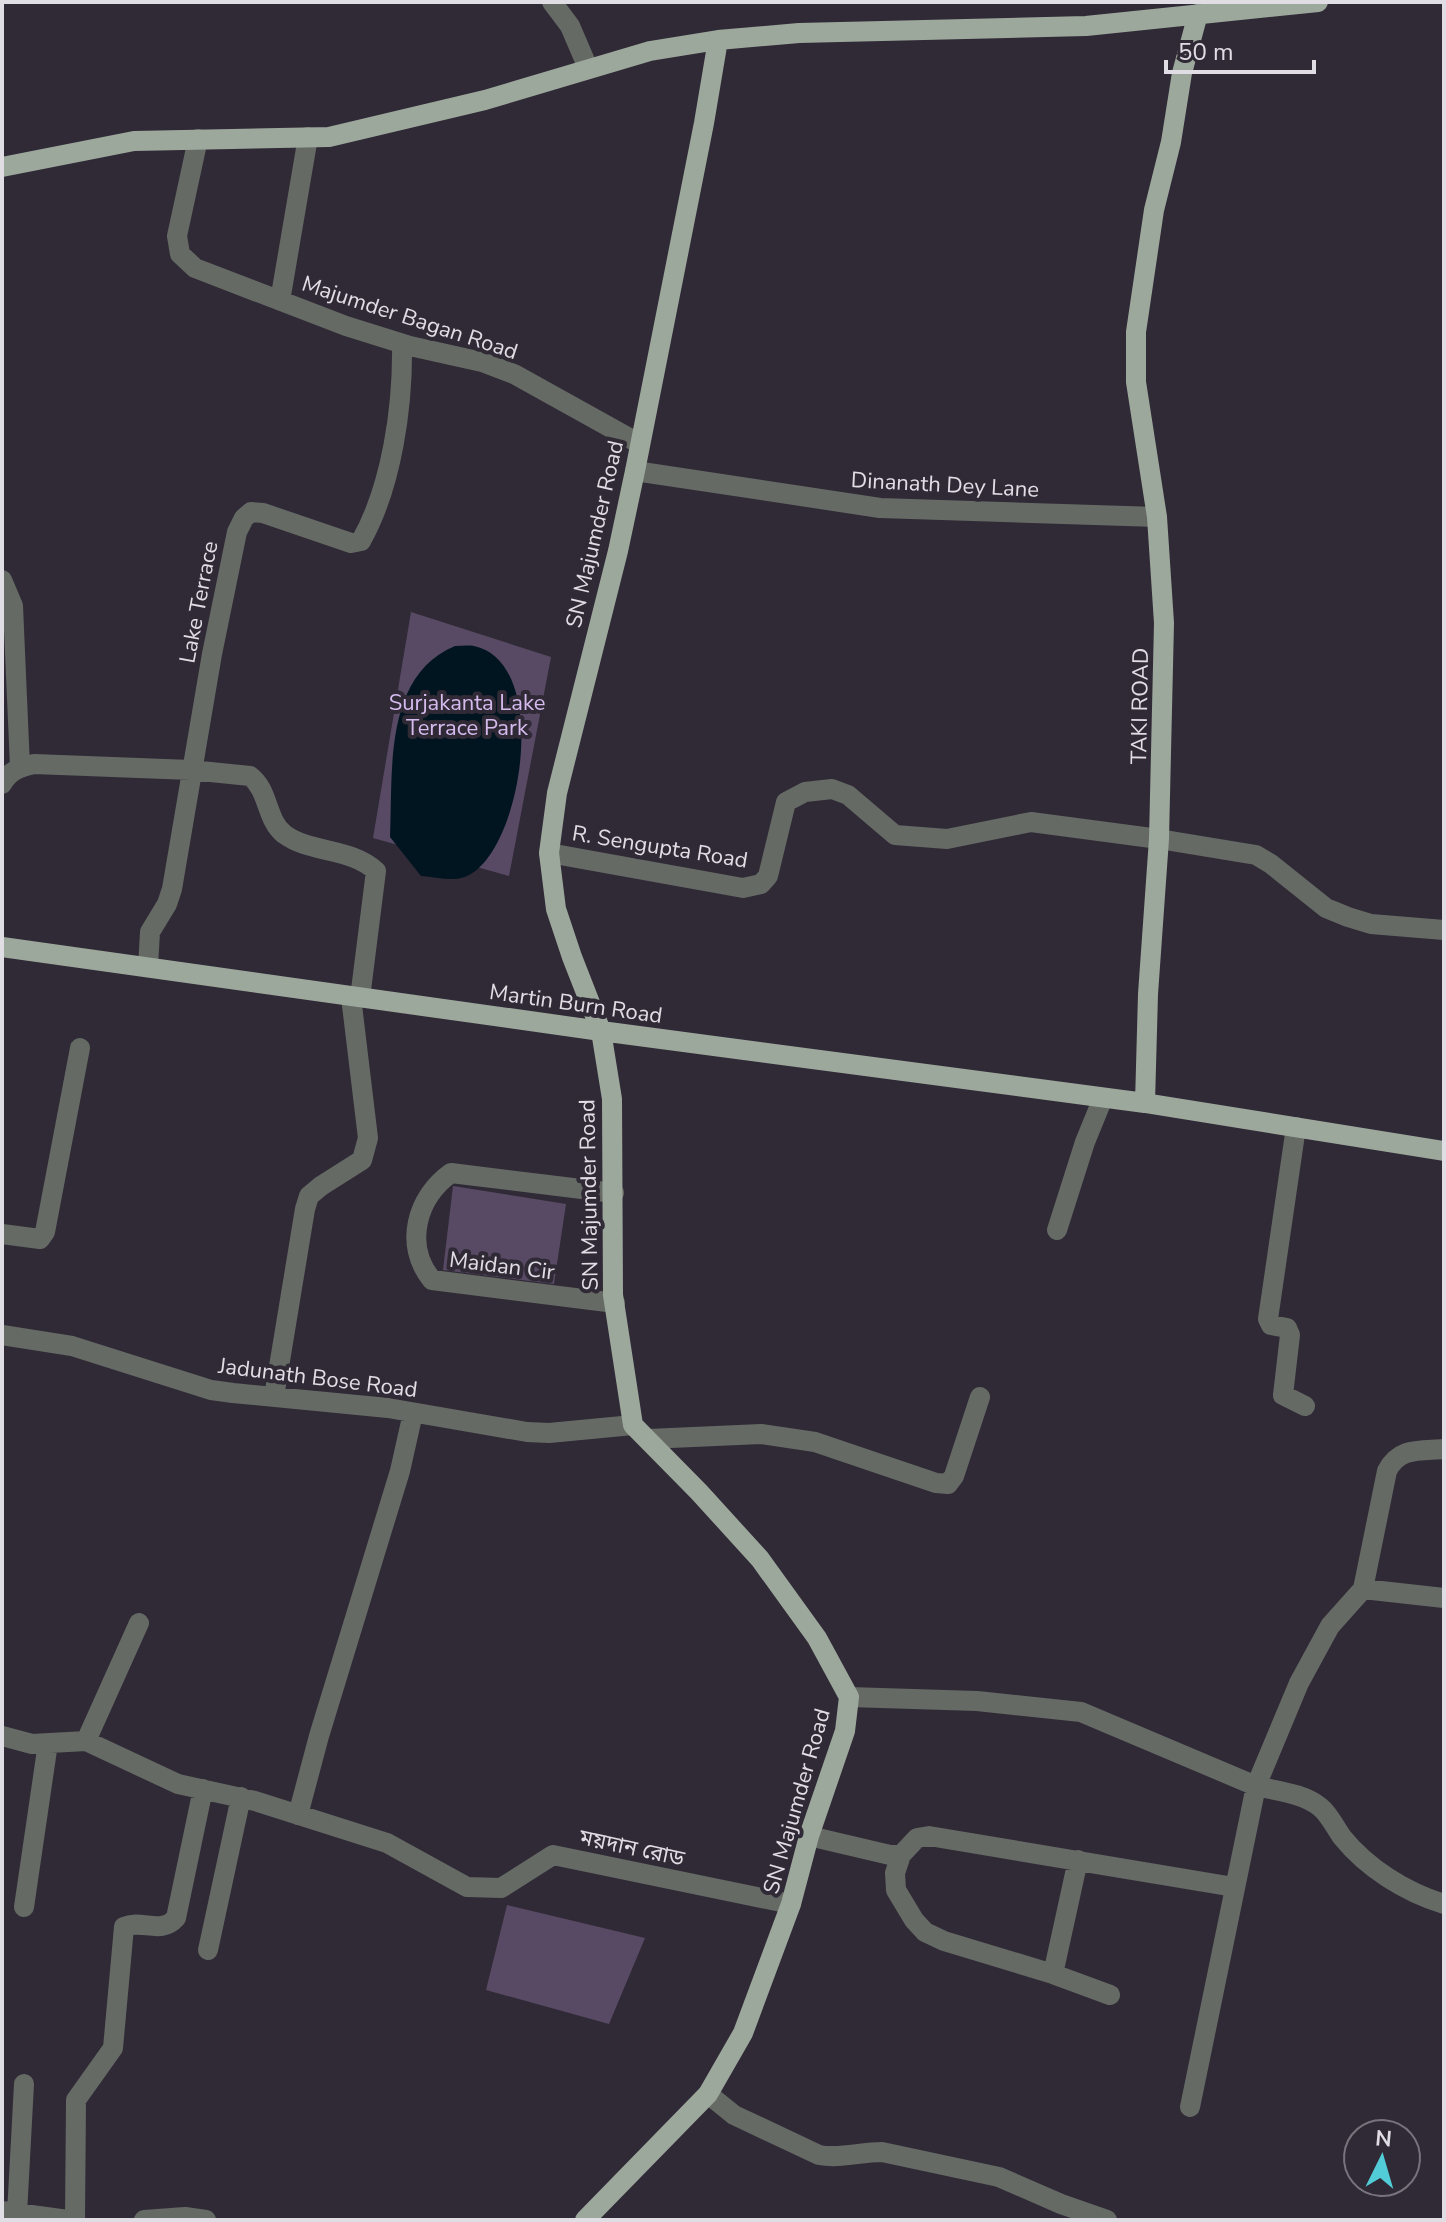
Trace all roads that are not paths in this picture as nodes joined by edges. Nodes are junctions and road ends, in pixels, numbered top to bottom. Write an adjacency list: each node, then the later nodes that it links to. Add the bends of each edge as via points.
1 (552, 2): 5 (street, via 570,26)
2 (1318, 2): 3 (main road)
3 (1198, 14): 4 (main road, via 1086,26); 13 (main road, TAKI ROAD, via 1154,210 1136,332 1136,382)
4 (718, 40): 5 (main road); 11 (main road, SN Majumder Road)
5 (588, 68): 6 (main road, via 372,128)
6 (308, 137): 7 (main road); 9 (street)
7 (198, 139): 8 (main road, via 104,145); 9 (street, Majumder Bagan Road, via 177,236 180,254 195,268)
8 (2, 167)
9 (280, 301): 10 (street, Majumder Bagan Road)
10 (402, 344): 11 (street, Majumder Bagan Road, via 514,374); 16 (street, Lake Terrace, via 394,444 361,541 351,543 251,512 237,532)
11 (640, 444): 12 (main road, SN Majumder Road)
12 (635, 471): 13 (street, Dinanath Dey Lane, via 880,508); 19 (main road, SN Majumder Road, via 557,793)
13 (1157, 517): 18 (main road, TAKI ROAD, via 1164,623)
14 (2, 580): 15 (street, via 13,606)
15 (20, 767): 16 (street); 17 (street)
16 (191, 770): 22 (street, Lake Terrace, via 172,889 150,932); 23 (street, via 250,776 287,836 360,858 376,871)
17 (2, 784)
18 (1159, 839): 19 (street, R. Sengupta Road, via 1031,822 947,839 895,835 848,795 832,789 805,792 786,802 768,876 761,884 743,888); 20 (street, via 1256,855 1326,908 1348,917); 27 (main road, TAKI ROAD)
19 (549, 853): 24 (main road, SN Majumder Road, via 556,909)
20 (1444, 930)
21 (2, 947): 22 (main road, Martin Burn Road)
22 (148, 967): 23 (main road, Martin Burn Road)
23 (356, 998): 24 (main road, Martin Burn Road); 35 (street, via 366,1152 309,1196)
24 (601, 1031): 26 (main road, Martin Burn Road); 30 (main road, SN Majumder Road, via 612,1099)
25 (80, 1048): 32 (street, via 45,1232 40,1239)
26 (1103, 1098): 27 (main road, Martin Burn Road); 31 (street)
27 (1145, 1103): 28 (main road)
28 (1296, 1127): 29 (main road); 37 (street, via 1268,1319 1290,1335 1283,1395)
29 (1444, 1151)
30 (614, 1193): 33 (main road, SN Majumder Road); 33 (street, Maidan Cir, via 451,1173 432,1188 415,1229 418,1258 432,1280)
31 (1057, 1230)
32 (2, 1234)
33 (615, 1303): 39 (main road, SN Majumder Road)
34 (2, 1335): 35 (street, Jadunath Bose Road, via 72,1346 211,1390)
35 (274, 1397): 38 (street, Jadunath Bose Road)
36 (980, 1397): 39 (street, Jadunath Bose Road, via 948,1484 815,1442 761,1434)
37 (1305, 1406)
38 (413, 1413): 39 (street, Jadunath Bose Road, via 527,1432); 51 (street)
39 (641, 1432): 44 (main road, SN Majumder Road, via 765,1566 817,1638)
40 (1444, 1449): 41 (street, via 1402,1453 1393,1459)
41 (1363, 1589): 42 (street); 48 (street, via 1330,1626 1299,1683)
42 (1444, 1598)
43 (139, 1623): 46 (street)
44 (849, 1697): 48 (street, via 977,1701 1081,1712); 52 (main road, SN Majumder Road, via 845,1731)
45 (2, 1736): 47 (street)
46 (86, 1741): 47 (street); 49 (street, ময়দান রোড, via 178,1784)
47 (48, 1743): 58 (street)
48 (1256, 1786): 55 (street); 57 (street, via 1300,1796 1321,1807 1367,1863)
49 (203, 1789): 50 (street, ময়দান রোড); 67 (street, via 176,1918 162,1927 124,1927 113,2048 76,2100)
50 (241, 1797): 51 (street, ময়দান রোড); 59 (street)
51 (298, 1815): 56 (street, ময়দান রোড, via 387,1843 467,1887 501,1888 553,1855)
52 (809, 1836): 53 (street); 56 (main road, SN Majumder Road)
53 (901, 1855): 54 (street, via 917,1838 929,1836); 60 (street, via 896,1890 925,1932)
54 (1078, 1860): 55 (street); 60 (street)
55 (1234, 1887): 64 (street)
56 (791, 1904): 63 (main road, SN Majumder Road, via 751,2015)
57 (1444, 1904)
58 (24, 1907)
59 (208, 1950)
60 (1053, 1974): 61 (street)
61 (1110, 1995)
62 (24, 2084): 65 (street)
63 (708, 2094): 70 (main road, SN Majumder Road); 71 (street, via 734,2115 819,2155 882,2152 999,2177)
64 (1190, 2107)
65 (7, 2214): 66 (street)
66 (68, 2220)
67 (75, 2220)
68 (144, 2220): 69 (street)
69 (206, 2220)
70 (585, 2220)
71 (1107, 2220)

